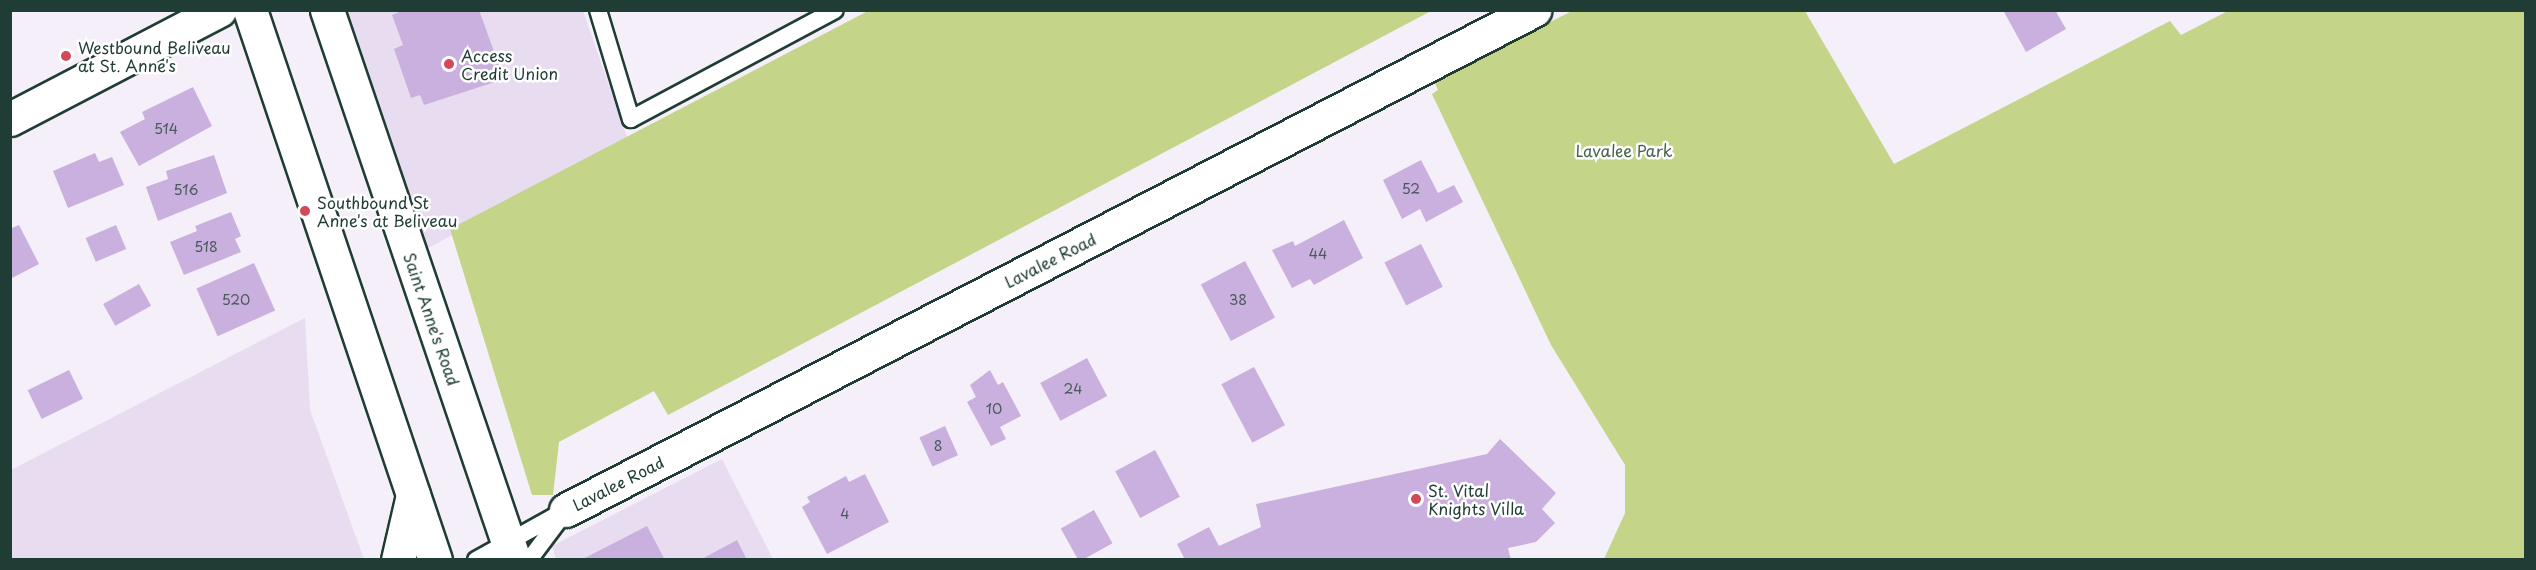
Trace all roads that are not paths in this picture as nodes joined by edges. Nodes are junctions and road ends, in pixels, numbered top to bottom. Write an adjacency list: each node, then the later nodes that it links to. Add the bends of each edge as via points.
1 (219, 10): 7 (street)
2 (250, 10): 8 (street)
3 (327, 10): 10 (street, Saint Anne's Road)
4 (598, 10): 5 (lane, via 631,119)
5 (835, 10)
6 (1534, 10): 9 (street, Lavalee Road)
7 (10, 119)
8 (413, 494): 11 (street); 12 (street)
9 (566, 510): 10 (lane, Lavalee Road); 10 (lane, Lavalee Road)
10 (517, 553): 13 (lane, Lavalee Road)
11 (398, 560)
12 (435, 560)
13 (476, 560)

